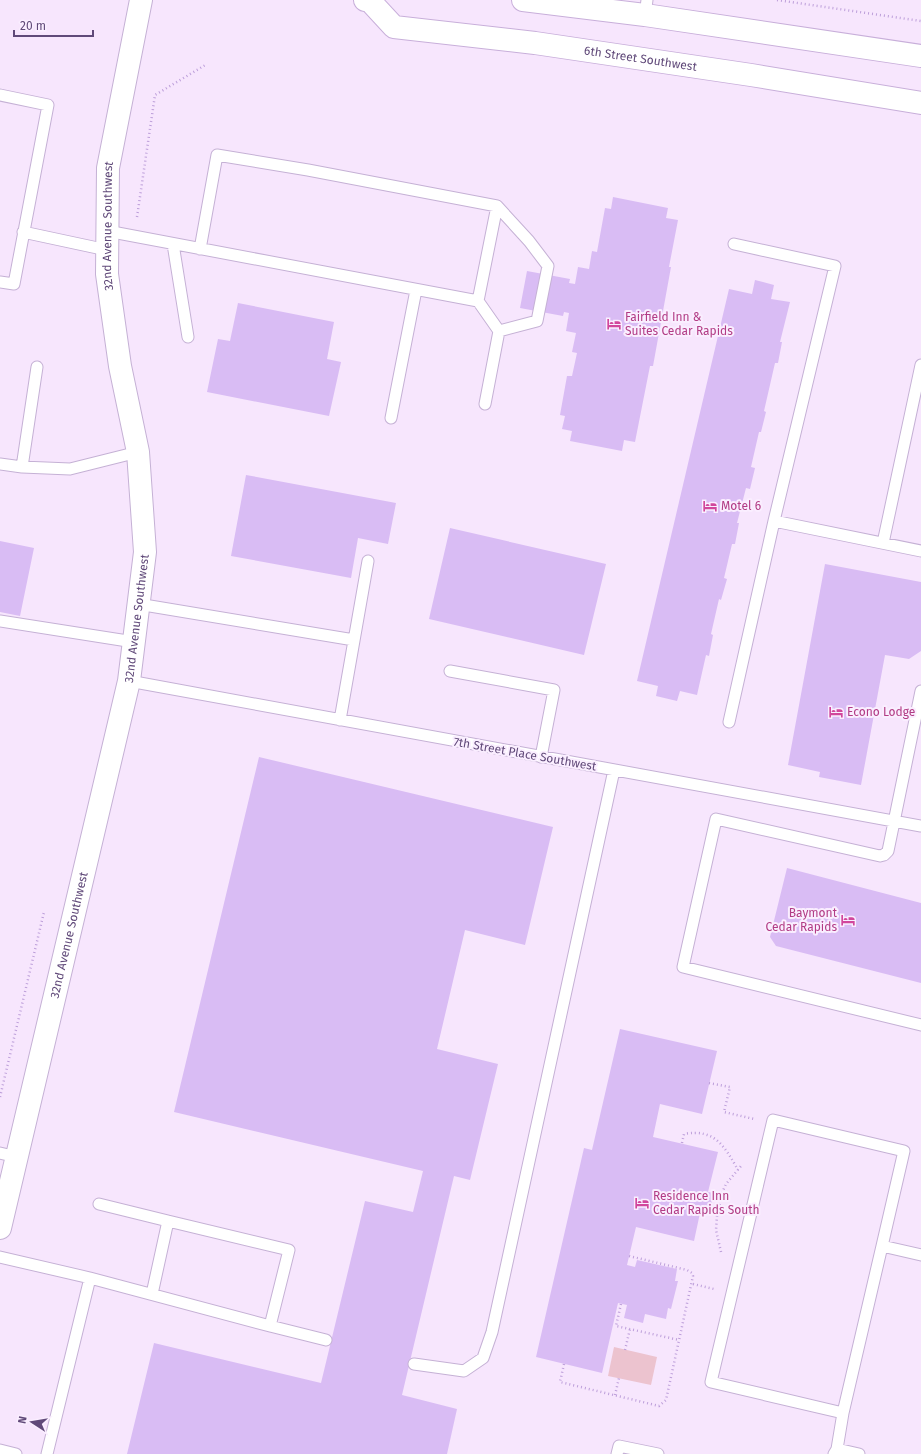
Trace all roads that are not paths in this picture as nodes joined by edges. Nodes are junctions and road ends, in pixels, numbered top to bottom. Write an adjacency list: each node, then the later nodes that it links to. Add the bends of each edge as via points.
1 (141, 0): 10 (street, 32nd Avenue Southwest, via 108,168)
2 (369, 0): 7 (street, 6th Street Southwest, via 394,27 536,43)
3 (523, 0): 4 (street)
4 (646, 7): 5 (street)
5 (921, 56)
6 (0, 95): 9 (lane, via 48,104)
7 (921, 103)
8 (497, 206): 13 (lane, via 217,155); 16 (lane); 17 (lane, via 548,266 537,321)
9 (23, 232): 10 (lane); 14 (lane, via 14,284)
10 (107, 241): 11 (lane, via 134,236); 23 (street, 32nd Avenue Southwest, via 107,274 120,366)
11 (173, 244): 13 (lane); 18 (lane)
12 (734, 244): 26 (lane, via 835,266)
13 (200, 249): 15 (lane)
14 (0, 282)
15 (416, 290): 16 (lane); 22 (lane)
16 (478, 301): 17 (lane)
17 (499, 331): 21 (lane)
18 (188, 337)
19 (921, 365): 27 (lane)
20 (37, 367): 25 (lane)
21 (485, 404)
22 (390, 418)
23 (138, 452): 25 (lane, via 70,469); 30 (street, 32nd Avenue Southwest, via 145,552)
24 (0, 464): 25 (lane)
25 (22, 467)
26 (774, 521): 27 (lane); 38 (lane)
27 (883, 543): 28 (lane)
28 (921, 551)
29 (368, 561): 32 (lane)
30 (138, 604): 32 (lane); 33 (street, 32nd Avenue Southwest)
31 (0, 621): 33 (lane)
32 (354, 640): 37 (lane)
33 (134, 642): 35 (street, 32nd Avenue Southwest)
34 (450, 670): 39 (lane, via 554,690)
35 (129, 681): 37 (lane, 7th Street Place Southwest); 44 (street, 32nd Avenue Southwest)
36 (921, 691): 41 (lane)
37 (340, 720): 39 (lane, 7th Street Place Southwest)
38 (729, 722)
39 (541, 757): 40 (lane, 7th Street Place Southwest)
40 (614, 770): 41 (lane, 7th Street Place Southwest); 55 (lane, via 492,1332 483,1358 464,1371)
41 (893, 821): 42 (lane, 7th Street Place Southwest); 43 (lane, via 888,851 880,856 716,819 682,967)
42 (921, 826)
43 (921, 1024)
44 (8, 1155): 47 (street, 32nd Avenue Southwest)
45 (99, 1204): 46 (lane)
46 (168, 1221): 52 (lane); 53 (lane, via 289,1250)
47 (0, 1228)
48 (882, 1246): 49 (lane); 56 (lane); 56 (lane, via 904,1151 773,1120 711,1382)
49 (921, 1255)
50 (0, 1257): 51 (lane)
51 (90, 1278): 52 (lane); 60 (lane)
52 (152, 1294): 53 (lane)
53 (270, 1326): 54 (lane)
54 (326, 1340)
55 (414, 1364)
56 (843, 1413): 58 (lane)
57 (0, 1450): 59 (lane)
58 (835, 1451): 63 (lane)
59 (16, 1454)
60 (46, 1454)
61 (617, 1454): 62 (lane, via 619,1446)
62 (658, 1454)
63 (859, 1454)

